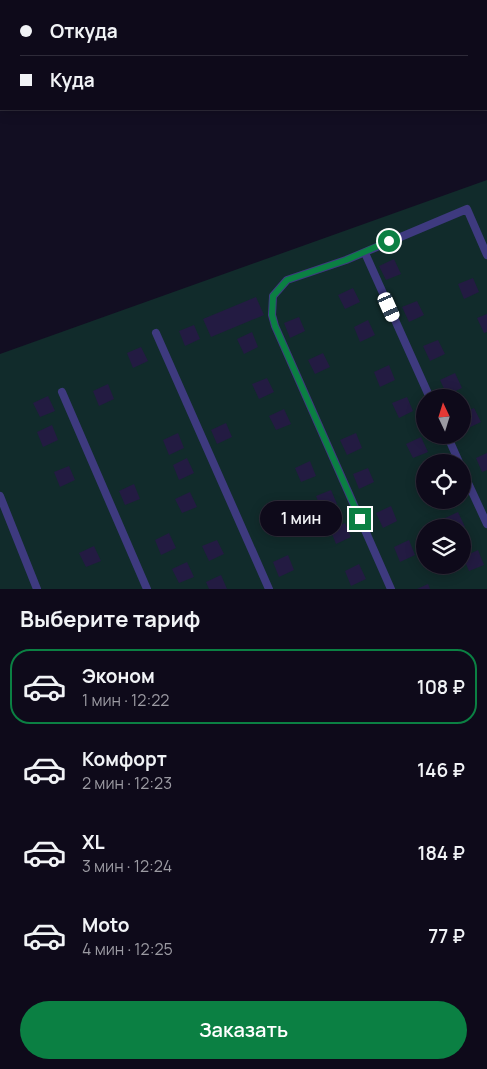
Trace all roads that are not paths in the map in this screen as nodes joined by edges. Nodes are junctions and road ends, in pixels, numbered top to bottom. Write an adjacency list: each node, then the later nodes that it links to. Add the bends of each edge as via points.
1 (365, 253): 2 (lane, via 467,209); 4 (lane); 12 (lane, via 287,280 273,296 272,315)
2 (487, 255)
3 (156, 333): 11 (lane)
4 (426, 389)
5 (62, 392): 10 (lane)
6 (471, 489): 8 (lane)
7 (0, 496): 9 (lane)
8 (487, 524)
9 (37, 589)
10 (147, 589)
11 (269, 589)
12 (391, 589)

